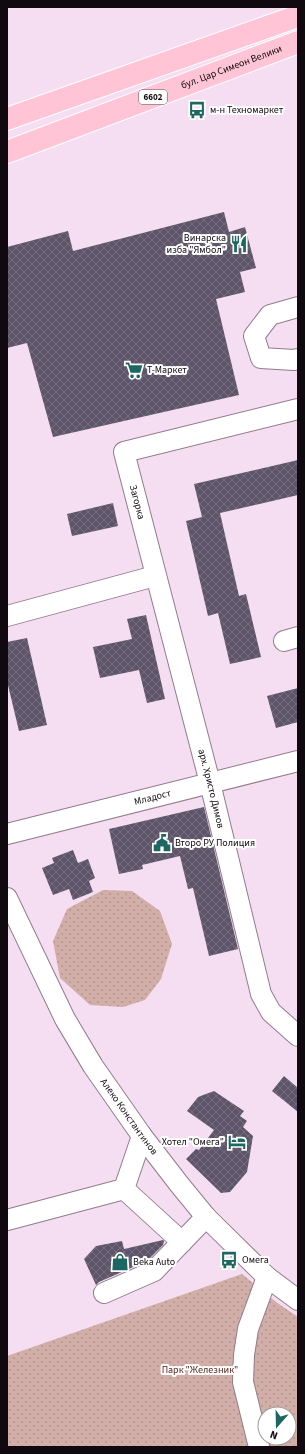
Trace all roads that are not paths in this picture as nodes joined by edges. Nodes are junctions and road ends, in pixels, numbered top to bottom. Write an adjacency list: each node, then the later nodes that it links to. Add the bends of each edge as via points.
1 (298, 16): 3 (main road)
2 (298, 42): 4 (main road, бул. Цар Симеон Велики / 6602)
3 (7, 119)
4 (7, 152)
5 (298, 307): 6 (street, via 270,314 254,336 261,358)
6 (298, 359)
7 (298, 409): 8 (street, Загорка, via 124,452)
8 (155, 576): 9 (street); 11 (street, арх. Христо Димов)
9 (7, 616)
10 (298, 761): 11 (street, Младост)
11 (210, 783): 12 (street, Младост); 14 (street, арх. Христо Димов, via 260,994 271,1012)
12 (7, 834)
13 (7, 898): 15 (street, Алеко Константинов, via 65,1019 93,1066)
14 (298, 1036)
15 (142, 1136): 16 (street); 17 (street, Алеко Константинов)
16 (124, 1189): 18 (street); 19 (street)
17 (206, 1216): 19 (street); 20 (street, Алеко Константинов)
18 (7, 1220)
19 (182, 1242): 21 (street, via 154,1271)
20 (267, 1277): 22 (street, Алеко Константинов); 23 (street, via 248,1328 244,1355 243,1382)
21 (104, 1293)
22 (298, 1300)
23 (259, 1447)

